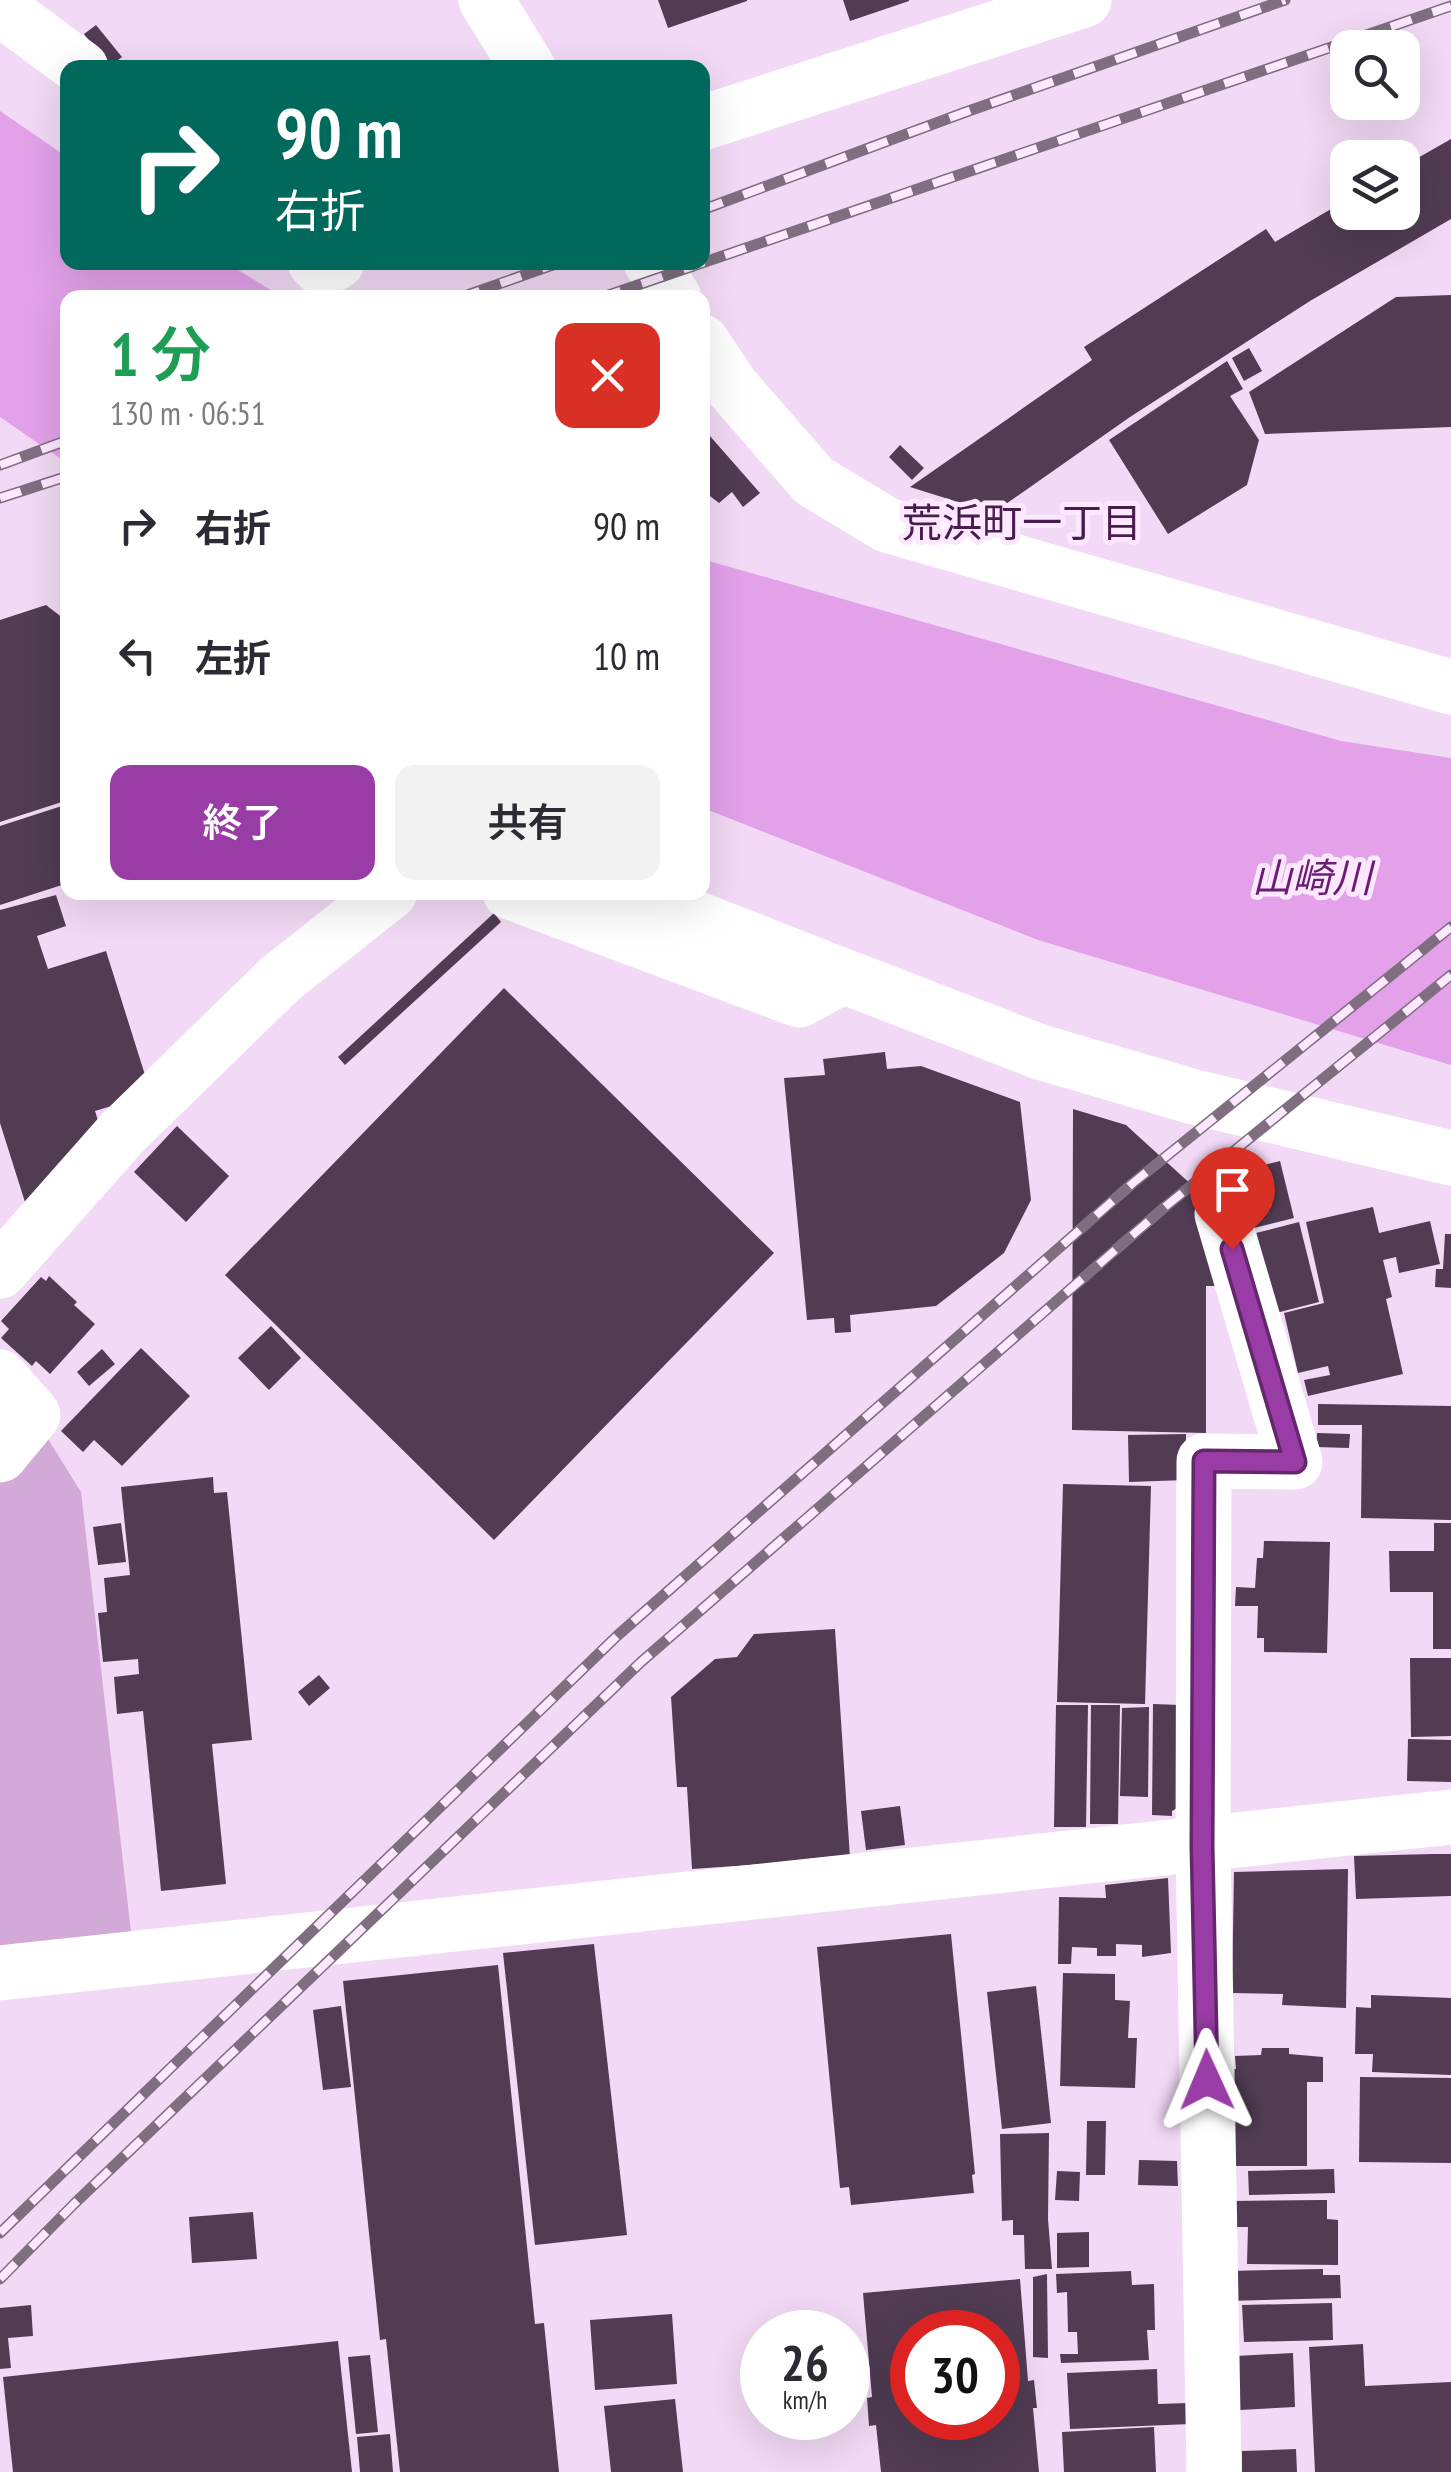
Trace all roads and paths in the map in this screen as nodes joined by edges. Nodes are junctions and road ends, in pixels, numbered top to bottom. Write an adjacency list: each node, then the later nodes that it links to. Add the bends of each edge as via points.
1 (486, 0): 5 (street)
2 (1084, 0): 6 (street)
3 (0, 8): 4 (street)
4 (69, 60)
5 (523, 60)
6 (710, 121)
7 (710, 354): 8 (street, via 814,481 888,526)
8 (1451, 687)
9 (380, 900): 15 (street, via 280,980 148,1107)
10 (531, 900): 12 (street, via 798,1000)
11 (650, 900): 12 (street)
12 (843, 976): 13 (street, via 1040,1052 1194,1097)
13 (1451, 1158)
14 (1222, 1214): 19 (street, via 1295,1462 1204,1461)
15 (0, 1271)
16 (0, 1377): 17 (street, via 33,1415)
17 (0, 1456)
18 (1451, 1818): 19 (street)
19 (1202, 1846): 20 (street); 21 (street)
20 (0, 1973)
21 (1214, 2472)

